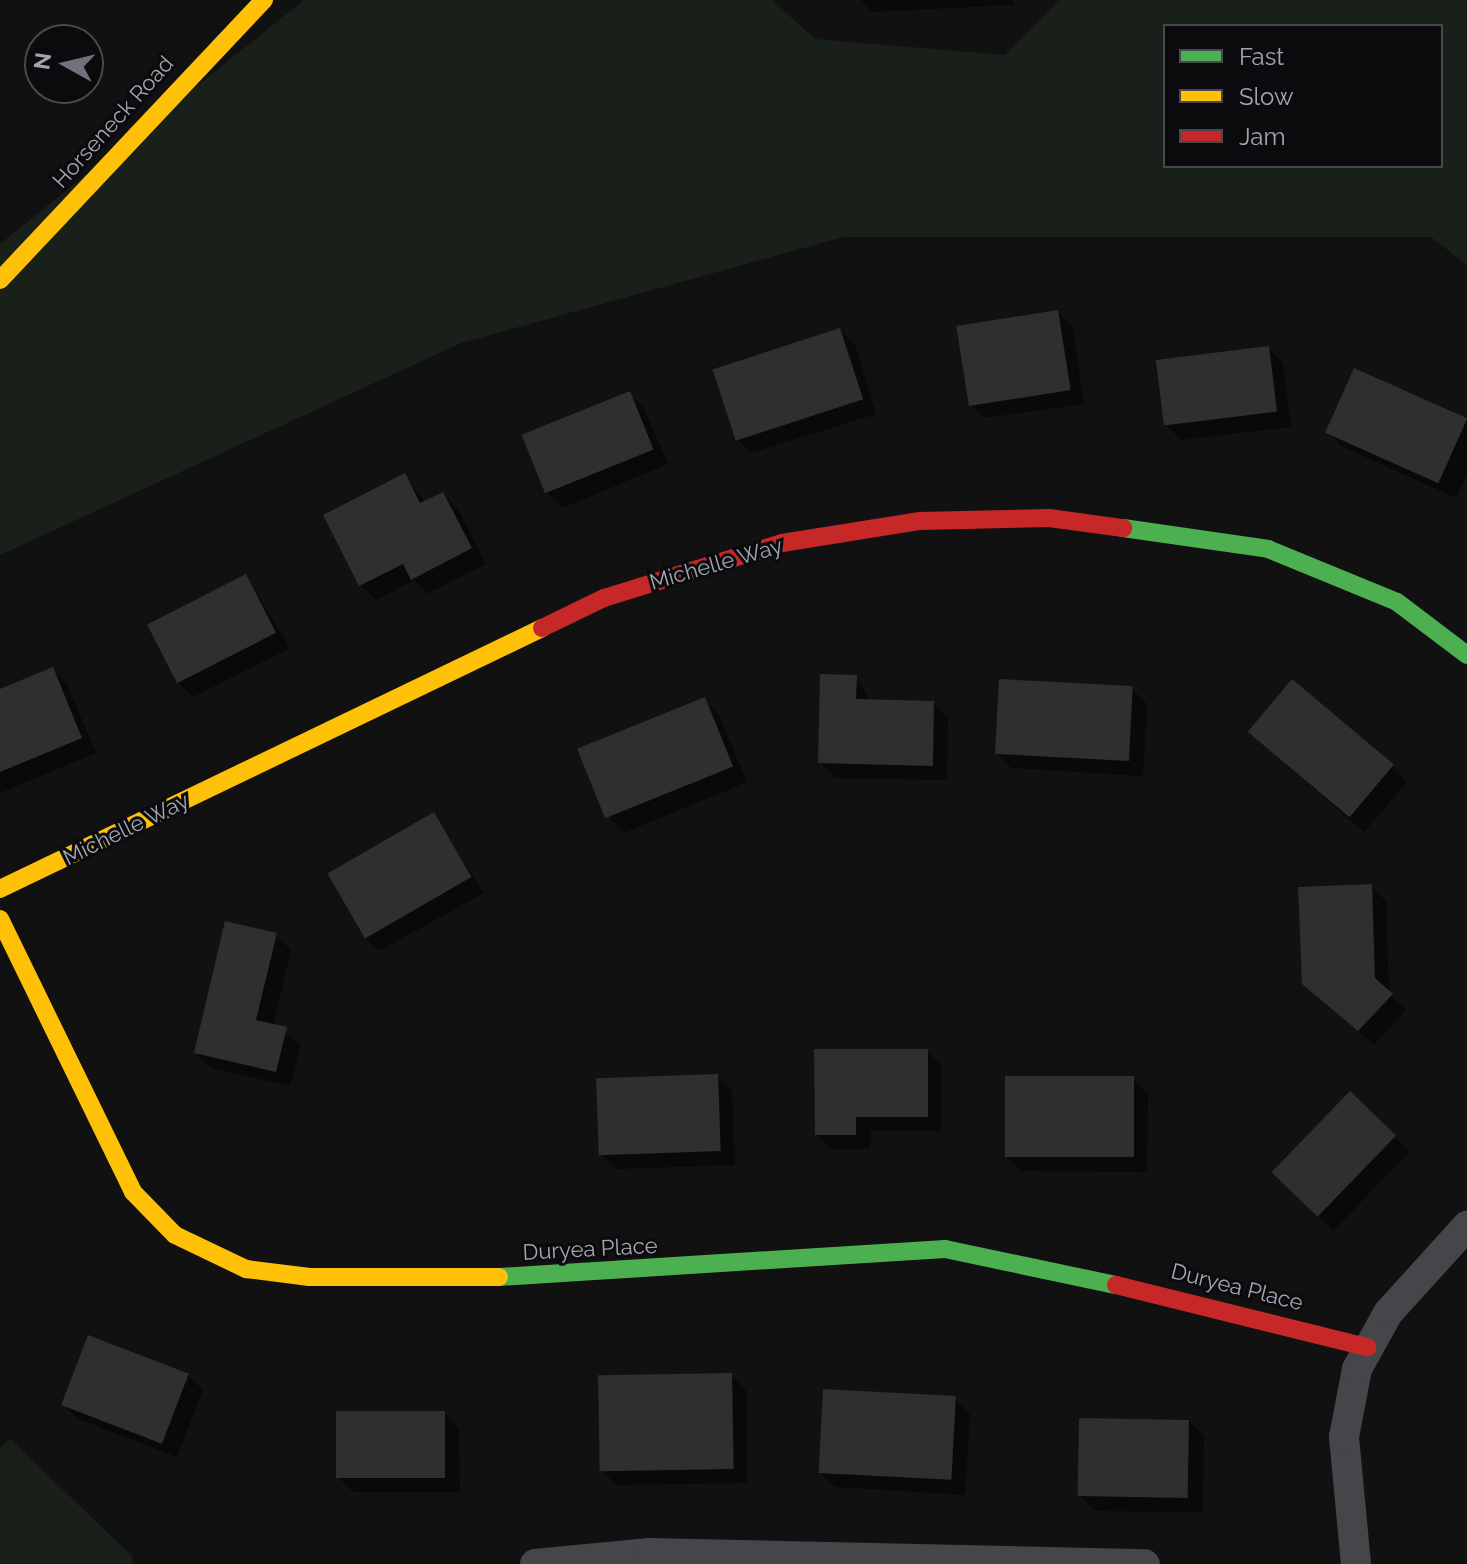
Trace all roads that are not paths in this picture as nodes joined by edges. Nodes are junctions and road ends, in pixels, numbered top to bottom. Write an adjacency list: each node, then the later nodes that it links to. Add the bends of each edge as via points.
1 (264, 0): 2 (street, Horseneck Road)
2 (0, 280)
3 (1467, 655): 4 (street, Michelle Way, via 1397,602 1268,549 1049,518 905,524 782,543 604,598)
4 (0, 889)
5 (0, 919): 7 (street, Duryea Place, via 133,1192 175,1235 246,1269 309,1277 540,1277 945,1249 1271,1318)
6 (1467, 1226): 7 (street)
7 (1367, 1347): 10 (street, via 1344,1437)
8 (535, 1564): 9 (street, via 649,1553)
9 (1145, 1564)
10 (1356, 1564)

